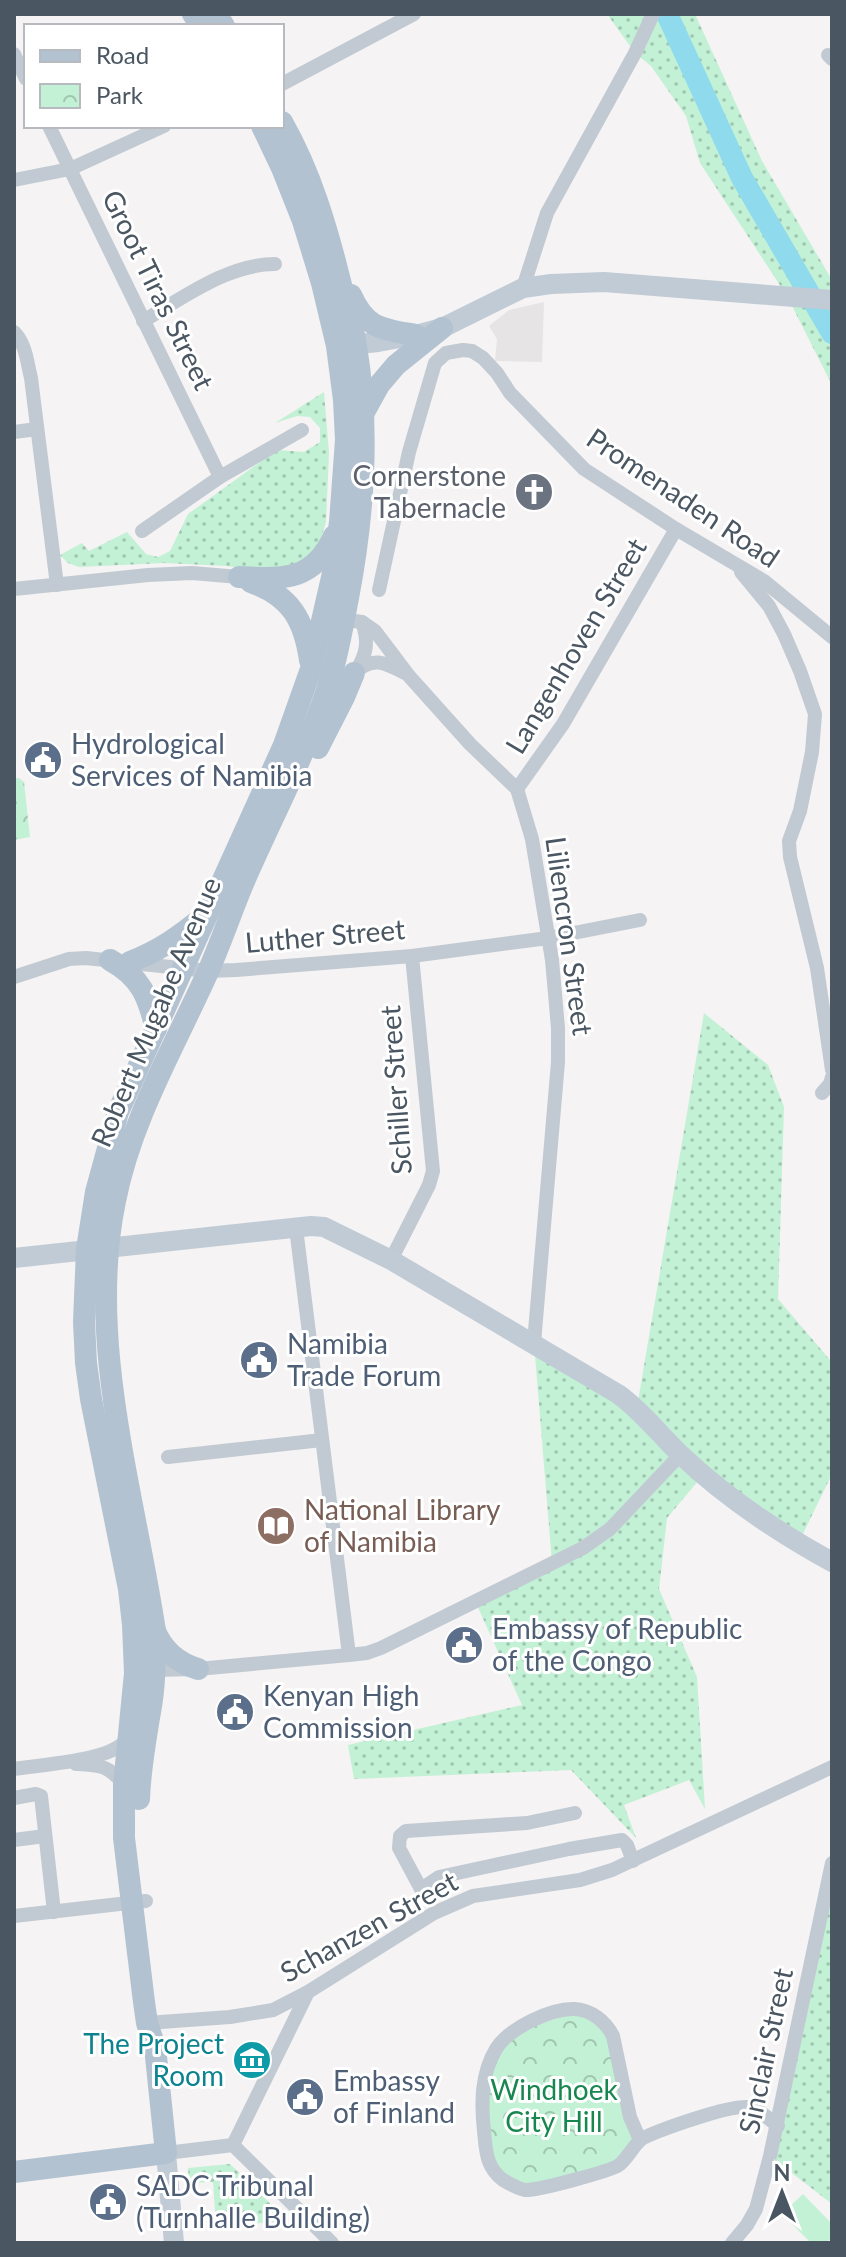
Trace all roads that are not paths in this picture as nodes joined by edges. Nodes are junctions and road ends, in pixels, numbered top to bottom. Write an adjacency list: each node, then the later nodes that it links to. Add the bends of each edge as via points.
1 (414, 14): 5 (street)
2 (653, 14): 14 (street, via 547,213)
3 (14, 54): 4 (street)
4 (24, 75)
5 (284, 83)
6 (284, 126): 12 (main road, Robert Mugabe Avenue, via 310,180)
7 (50, 128): 10 (street, Groot Tiras Street)
8 (160, 128): 10 (street)
9 (263, 128): 20 (main road, Robert Mugabe Avenue, via 303,221)
10 (70, 169): 11 (street); 16 (street, Groot Tiras Street)
11 (14, 180)
12 (333, 253): 19 (main road, via 358,312 390,331); 20 (main road, Robert Mugabe Avenue)
13 (275, 264): 16 (street, via 230,272)
14 (523, 288): 15 (street, via 604,282); 17 (street)
15 (832, 300)
16 (143, 321): 25 (street, Groot Tiras Street)
17 (442, 328): 19 (street); 21 (main road, via 396,365)
18 (14, 332): 22 (street, via 25,350)
19 (416, 335): 20 (street)
20 (346, 345): 21 (main road, Robert Mugabe Avenue); 26 (main road, Robert Mugabe Avenue)
21 (363, 414): 34 (main road, Robert Mugabe Avenue, via 363,502)
22 (37, 429): 24 (street); 31 (street)
23 (302, 430): 25 (street)
24 (14, 432)
25 (220, 477): 28 (street)
26 (340, 522): 30 (main road, via 323,557 308,570 293,577); 34 (main road, Robert Mugabe Avenue)
27 (676, 529): 29 (street, Promenaden Road); 33 (street, Promenaden Road, via 584,469 483,358 472,351 446,353 435,363 427,386); 39 (street, Langenhoven Street, via 563,724)
28 (142, 531)
29 (730, 560): 35 (street, Promenaden Road); 50 (street, via 769,606 815,714 800,811 789,841 817,968)
30 (239, 577): 31 (street, via 192,573); 36 (main road, via 271,588 294,613 307,641)
31 (57, 585): 32 (street)
32 (14, 589)
33 (379, 590)
34 (343, 619): 36 (main road, Robert Mugabe Avenue); 37 (street, via 366,635 364,658); 38 (street, Liliencron Street, via 375,631); 40 (main road, Robert Mugabe Avenue, via 328,687 309,738)
35 (832, 637)
36 (311, 669): 41 (main road, Robert Mugabe Avenue, via 284,745)
37 (354, 673): 38 (street, Liliencron Street, via 373,662); 40 (main road, via 258,872)
38 (409, 676): 39 (street, Liliencron Street)
39 (517, 789): 43 (street, Liliencron Street, via 532,839)
40 (242, 886): 47 (main road, Robert Mugabe Avenue)
41 (209, 912): 45 (main road, via 175,940); 46 (main road, Robert Mugabe Avenue)
42 (640, 920): 43 (street, Luther Street)
43 (548, 938): 44 (street, Luther Street); 57 (street, Liliencron Street, via 558,1062)
44 (412, 956): 47 (street, Luther Street); 56 (street, Schiller Street, via 433,1171)
45 (120, 961): 46 (street, Luther Street); 48 (street, Luther Street, via 69,959); 49 (main road, via 149,999)
46 (182, 969): 47 (street, Luther Street); 49 (main road, Robert Mugabe Avenue)
47 (208, 971): 54 (main road, Robert Mugabe Avenue, via 149,1096)
48 (14, 977)
49 (156, 1029): 54 (main road, Robert Mugabe Avenue, via 118,1112 96,1192)
50 (832, 1070)
51 (832, 1077): 52 (street)
52 (822, 1093)
53 (296, 1228): 54 (street); 56 (street, via 324,1227); 58 (street)
54 (97, 1248): 55 (street); 62 (main road, Robert Mugabe Avenue, via 110,1379); 66 (main road, Robert Mugabe Avenue, via 84,1322 86,1363 129,1589)
55 (14, 1258)
56 (391, 1260): 57 (street)
57 (534, 1343): 59 (street, via 636,1407)
58 (322, 1440): 60 (street); 63 (street)
59 (681, 1454): 61 (street, via 738,1502); 63 (street, via 610,1529 583,1548 399,1640)
60 (168, 1457)
61 (832, 1562)
62 (155, 1631): 64 (main road, Robert Mugabe Avenue); 65 (main road, via 162,1644)
63 (349, 1655): 65 (street)
64 (154, 1670): 65 (street); 66 (street, via 139,1680); 67 (main road, Robert Mugabe Avenue)
65 (193, 1670): 67 (main road, via 156,1693)
66 (134, 1694): 68 (main road, Robert Mugabe Avenue)
67 (150, 1711): 80 (main road, Robert Mugabe Avenue, via 139,1807)
68 (130, 1736): 69 (street, via 111,1751); 72 (main road, Robert Mugabe Avenue)
69 (59, 1763): 71 (street); 72 (street, via 108,1768)
70 (832, 1767): 77 (street, Schanzen Street)
71 (14, 1769)
72 (124, 1785): 80 (main road, Robert Mugabe Avenue, via 124,1838)
73 (14, 1798): 75 (street, via 41,1796)
74 (575, 1813): 79 (street, via 527,1823 402,1832 399,1848)
75 (45, 1836): 76 (street); 81 (street)
76 (14, 1840)
77 (633, 1861): 79 (street, via 622,1840 439,1877); 82 (street, Schanzen Street, via 580,1880 473,1896)
78 (832, 1863): 86 (street, Sinclair Street)
79 (421, 1889): 82 (street)
80 (139, 1903): 81 (street); 85 (main road, Robert Mugabe Avenue)
81 (54, 1912): 83 (street)
82 (434, 1913): 84 (street, Schanzen Street)
83 (14, 1916)
84 (308, 1992): 85 (street, Schanzen Street, via 273,2010); 88 (street)
85 (154, 2023): 89 (main road, Robert Mugabe Avenue)
86 (778, 2126): 87 (street, via 751,2107 728,2108); 93 (street, Sinclair Street, via 756,2209)
87 (640, 2140): 87 (street, via 617,2167 591,2176 525,2190 504,2181 488,2165 481,2100 497,2046 514,2030 549,2015 574,2009 599,2018 613,2036 626,2103)
88 (233, 2145): 89 (street); 92 (street)
89 (166, 2153): 90 (main road); 91 (street, Robert Mugabe Avenue)
90 (16, 2176)
91 (174, 2243)
92 (332, 2243)
93 (732, 2243)

